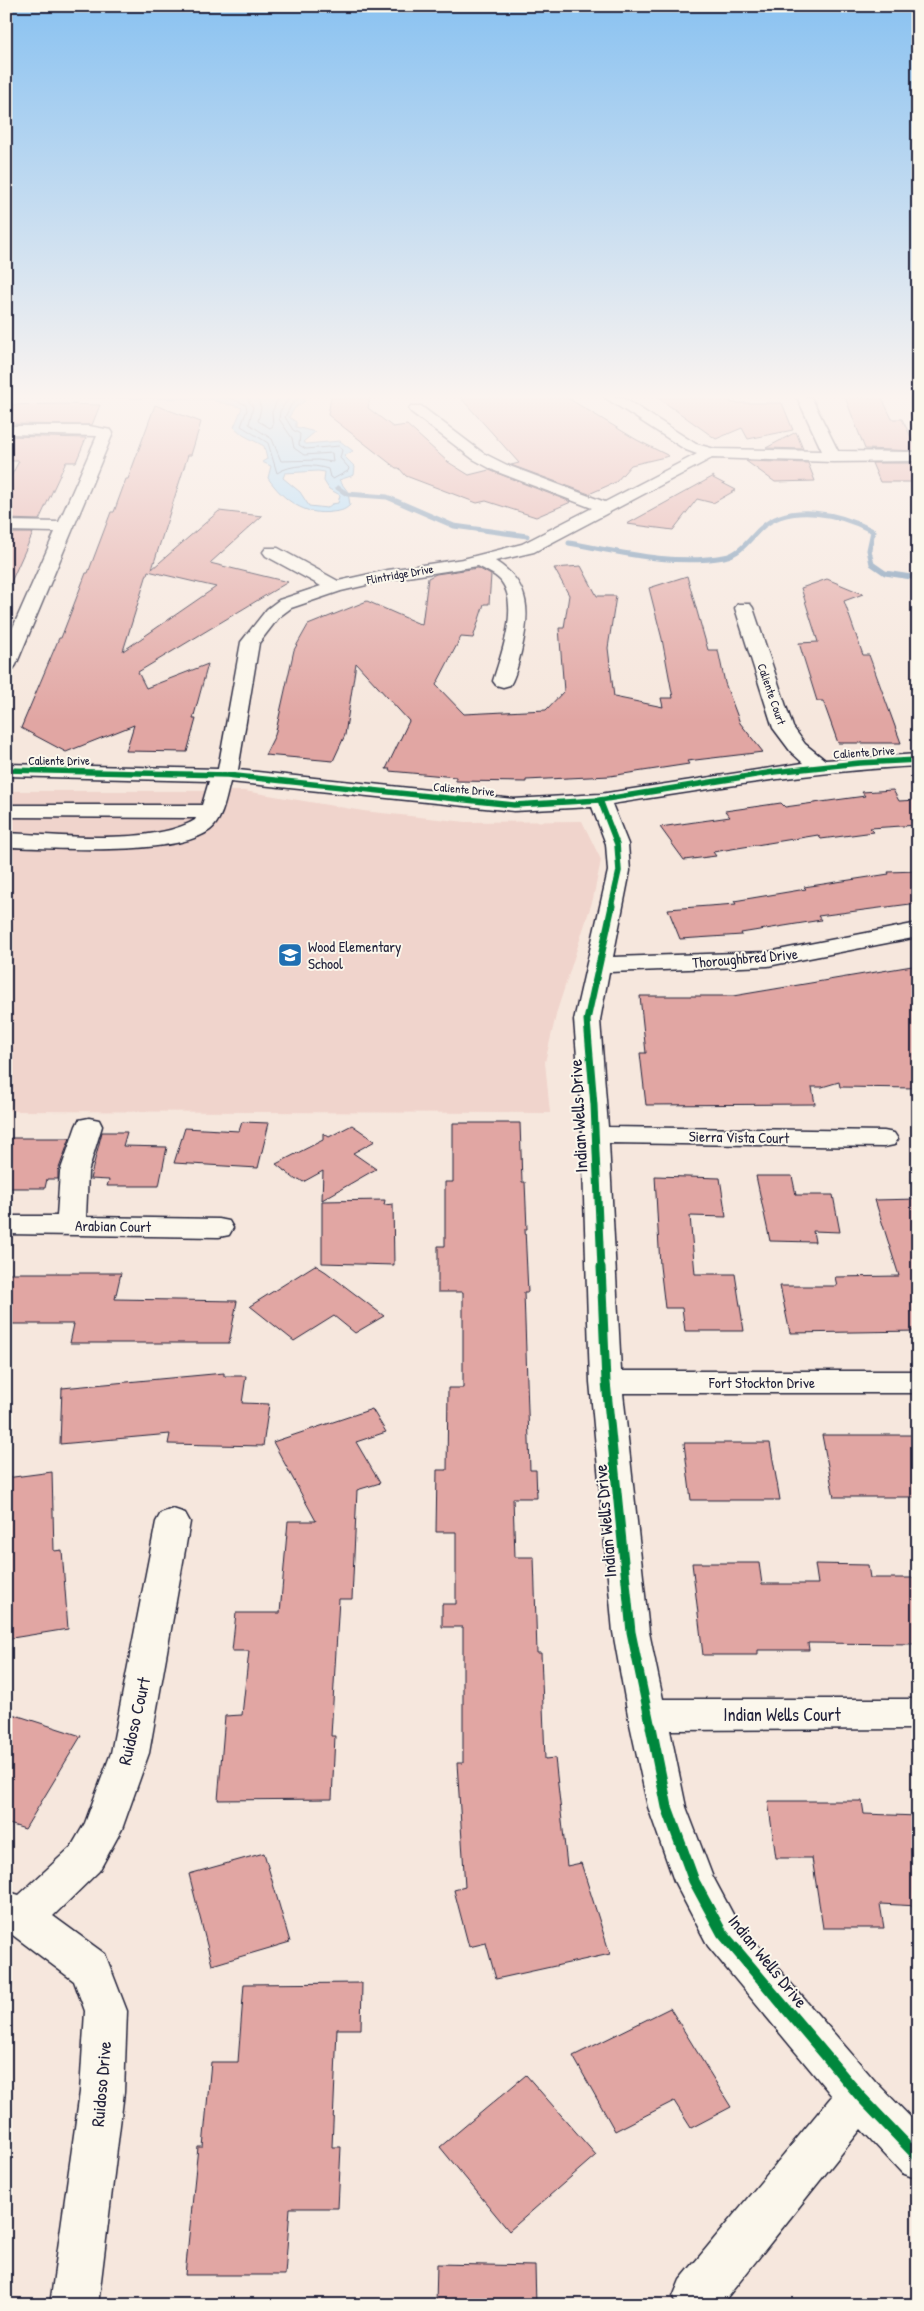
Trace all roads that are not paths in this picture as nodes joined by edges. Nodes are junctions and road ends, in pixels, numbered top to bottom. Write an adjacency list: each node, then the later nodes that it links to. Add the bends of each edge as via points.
1 (76, 505): 6 (street)
2 (599, 505): 4 (street)
3 (613, 505): 4 (street, Flintridge Drive)
4 (607, 508): 8 (street, Flintridge Drive, via 528,548)
5 (6, 526): 6 (street)
6 (67, 527): 11 (street, via 23,610)
7 (272, 552): 9 (street)
8 (481, 560): 9 (street, Flintridge Drive); 12 (street, via 508,578 517,593 516,636)
9 (336, 587): 16 (street, Flintridge Drive, via 285,604 273,613 250,642)
10 (744, 608): 14 (street, Caliente Court, via 783,728 798,748)
11 (6, 665)
12 (503, 681)
13 (918, 760): 14 (street, Caliente Drive)
14 (820, 767): 17 (street, Caliente Drive)
15 (6, 770): 16 (street, Caliente Drive)
16 (224, 775): 17 (street, Caliente Drive, via 514,805); 19 (street, Flintridge Drive)
17 (600, 800): 22 (street, Indian Wells Drive, via 616,844 619,871)
18 (6, 811): 19 (street)
19 (209, 812): 20 (street, via 202,826 189,833 151,841)
20 (6, 840)
21 (918, 930): 22 (street, Thoroughbred Drive, via 768,959)
22 (600, 964): 24 (street, Indian Wells Drive, via 587,1020)
23 (89, 1126): 27 (street, via 74,1172)
24 (594, 1135): 25 (street, Sierra Vista Court); 29 (street, Indian Wells Drive)
25 (884, 1139)
26 (6, 1225): 27 (street, Arabian Court)
27 (72, 1226): 28 (street, Arabian Court)
28 (219, 1228)
29 (606, 1382): 30 (street, Fort Stockton Drive); 33 (street, Indian Wells Drive, via 631,1632)
30 (918, 1382)
31 (173, 1522): 34 (street, Ruidoso Court, via 130,1754 102,1829 85,1860)
32 (918, 1714): 33 (street, Indian Wells Court)
33 (647, 1715): 35 (street, Indian Wells Drive, via 667,1808 694,1881 722,1933)
34 (15, 1914): 38 (street, Ruidoso Drive, via 90,1968 106,2012 102,2092)
35 (860, 2096): 36 (street, Indian Wells Drive); 37 (street)
36 (918, 2157)
37 (697, 2297)
38 (74, 2305)

